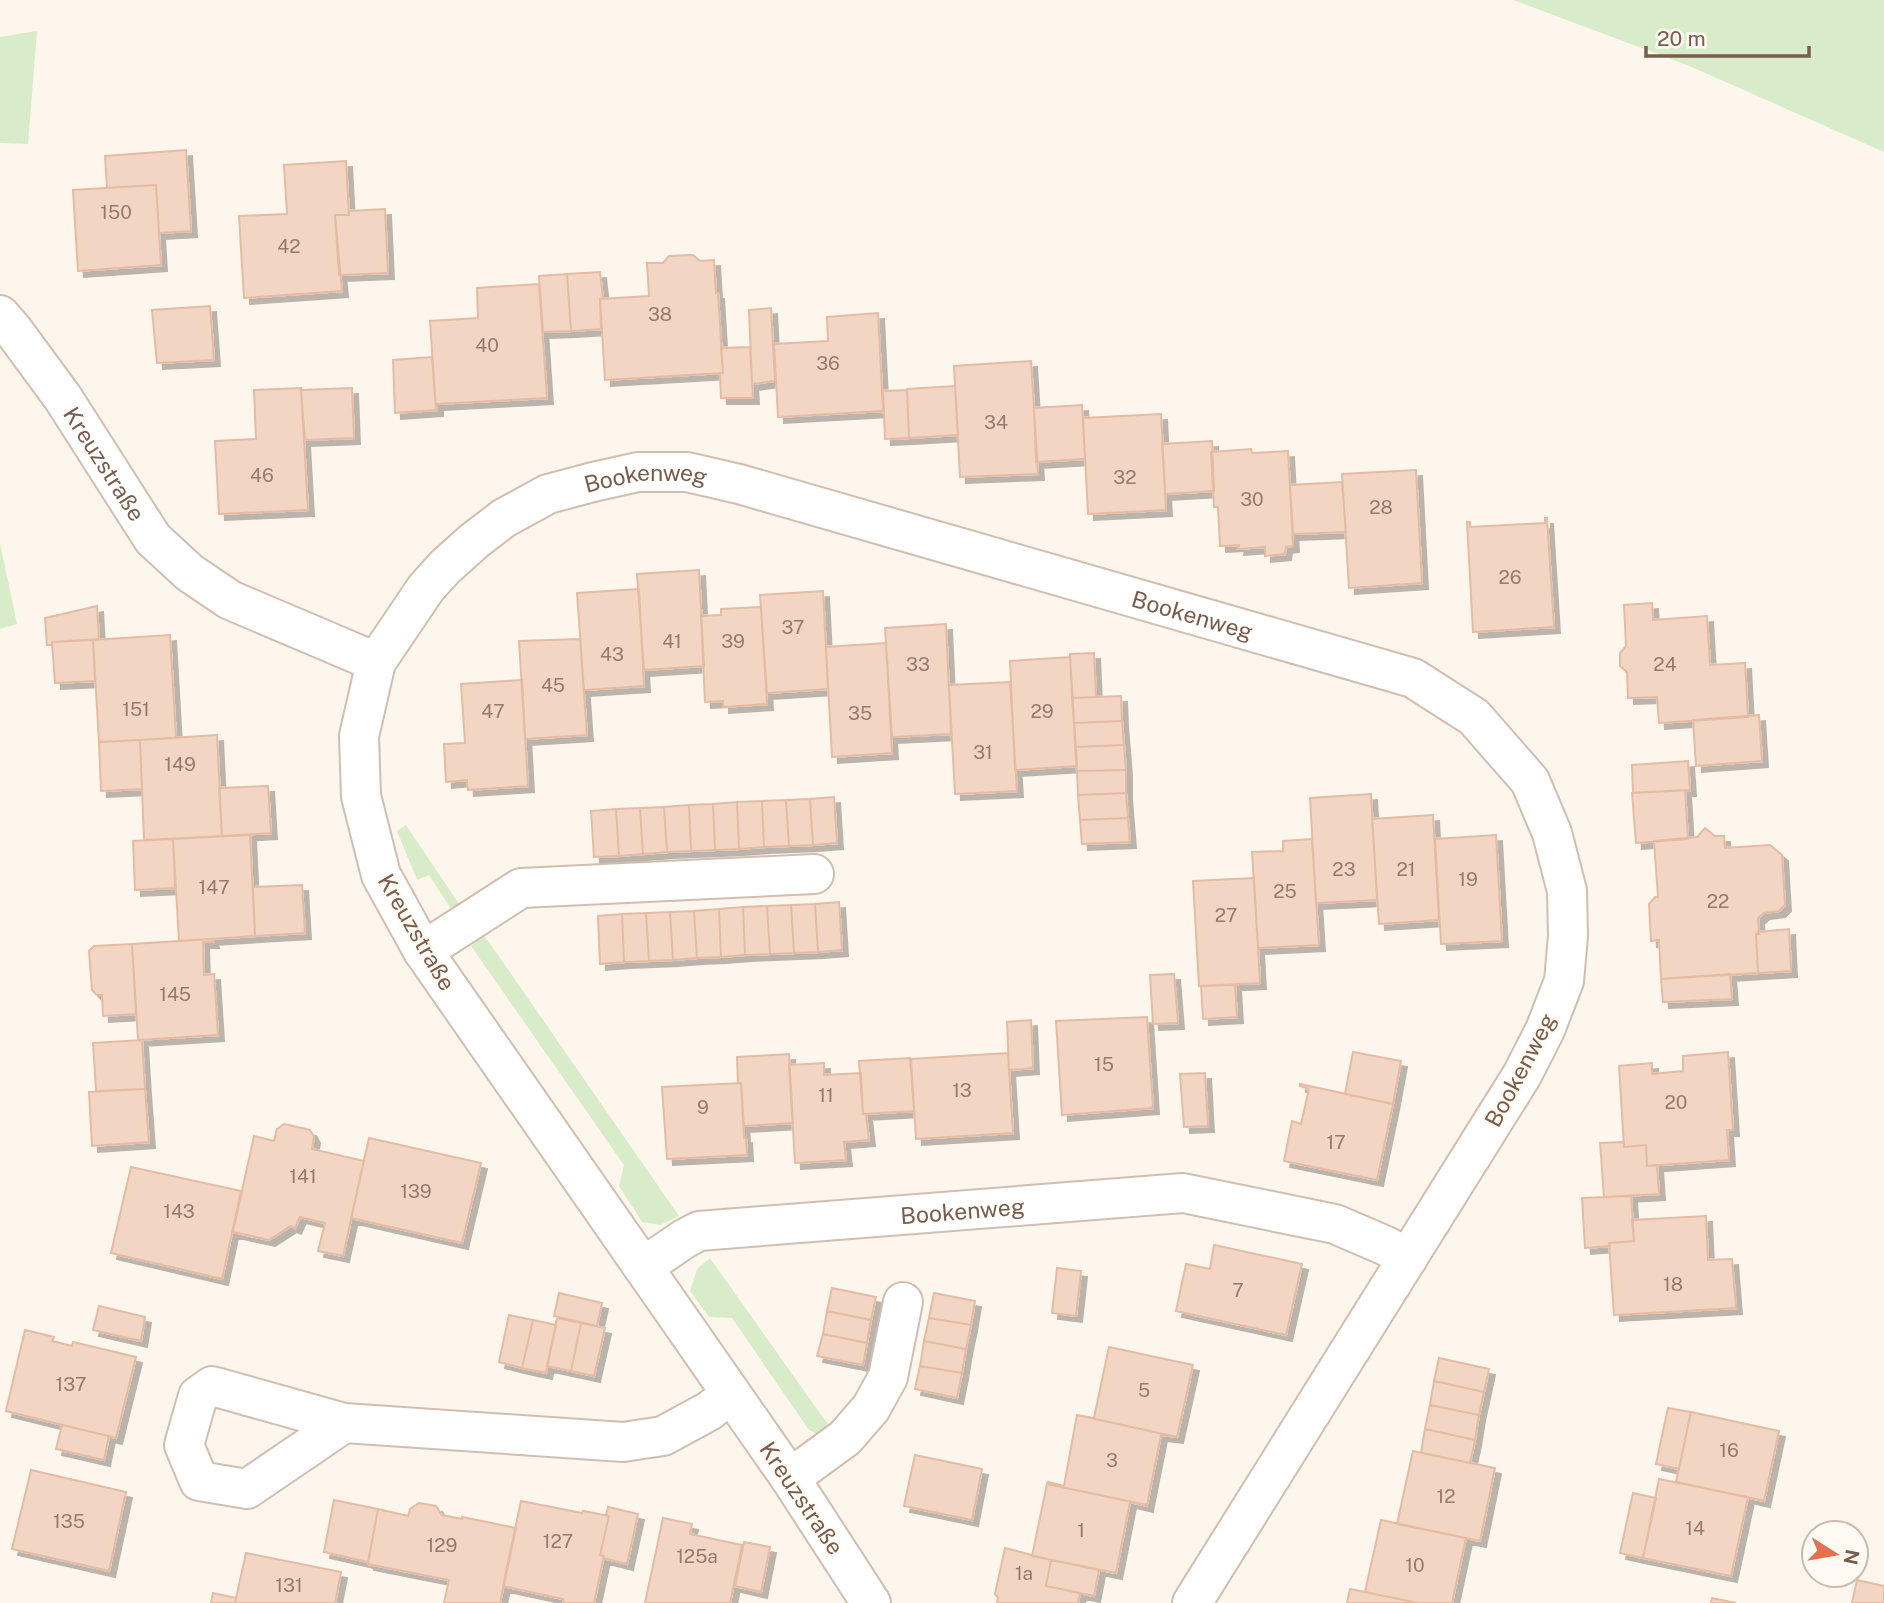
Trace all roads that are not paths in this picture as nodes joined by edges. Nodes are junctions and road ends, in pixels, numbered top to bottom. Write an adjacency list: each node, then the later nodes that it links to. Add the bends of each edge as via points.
1 (0, 315): 2 (street, Kreuzstraße, via 63,398 153,539 180,564 230,600)
2 (376, 662): 4 (street, Kreuzstraße, via 359,736 361,796 381,876); 5 (street, Bookenweg, via 426,588 454,558 504,518 548,494 593,482 638,472 687,472 1413,678 1474,717 1530,781 1552,834 1567,891 1568,936 1564,981 1545,1030)
3 (814, 874): 4 (street, via 521,888)
4 (422, 951): 6 (street, Kreuzstraße)
5 (1408, 1258): 6 (street, Bookenweg, via 1335,1224 1183,1193 699,1231); 12 (street, Bookenweg)
6 (642, 1267): 8 (street, Kreuzstraße)
7 (904, 1302): 10 (street, via 888,1377 871,1408 845,1438)
8 (731, 1394): 9 (street, via 663,1436 623,1442); 10 (street, Kreuzstraße)
9 (344, 1423)
10 (790, 1478): 11 (street, Kreuzstraße)
11 (871, 1603)
12 (1192, 1603)

